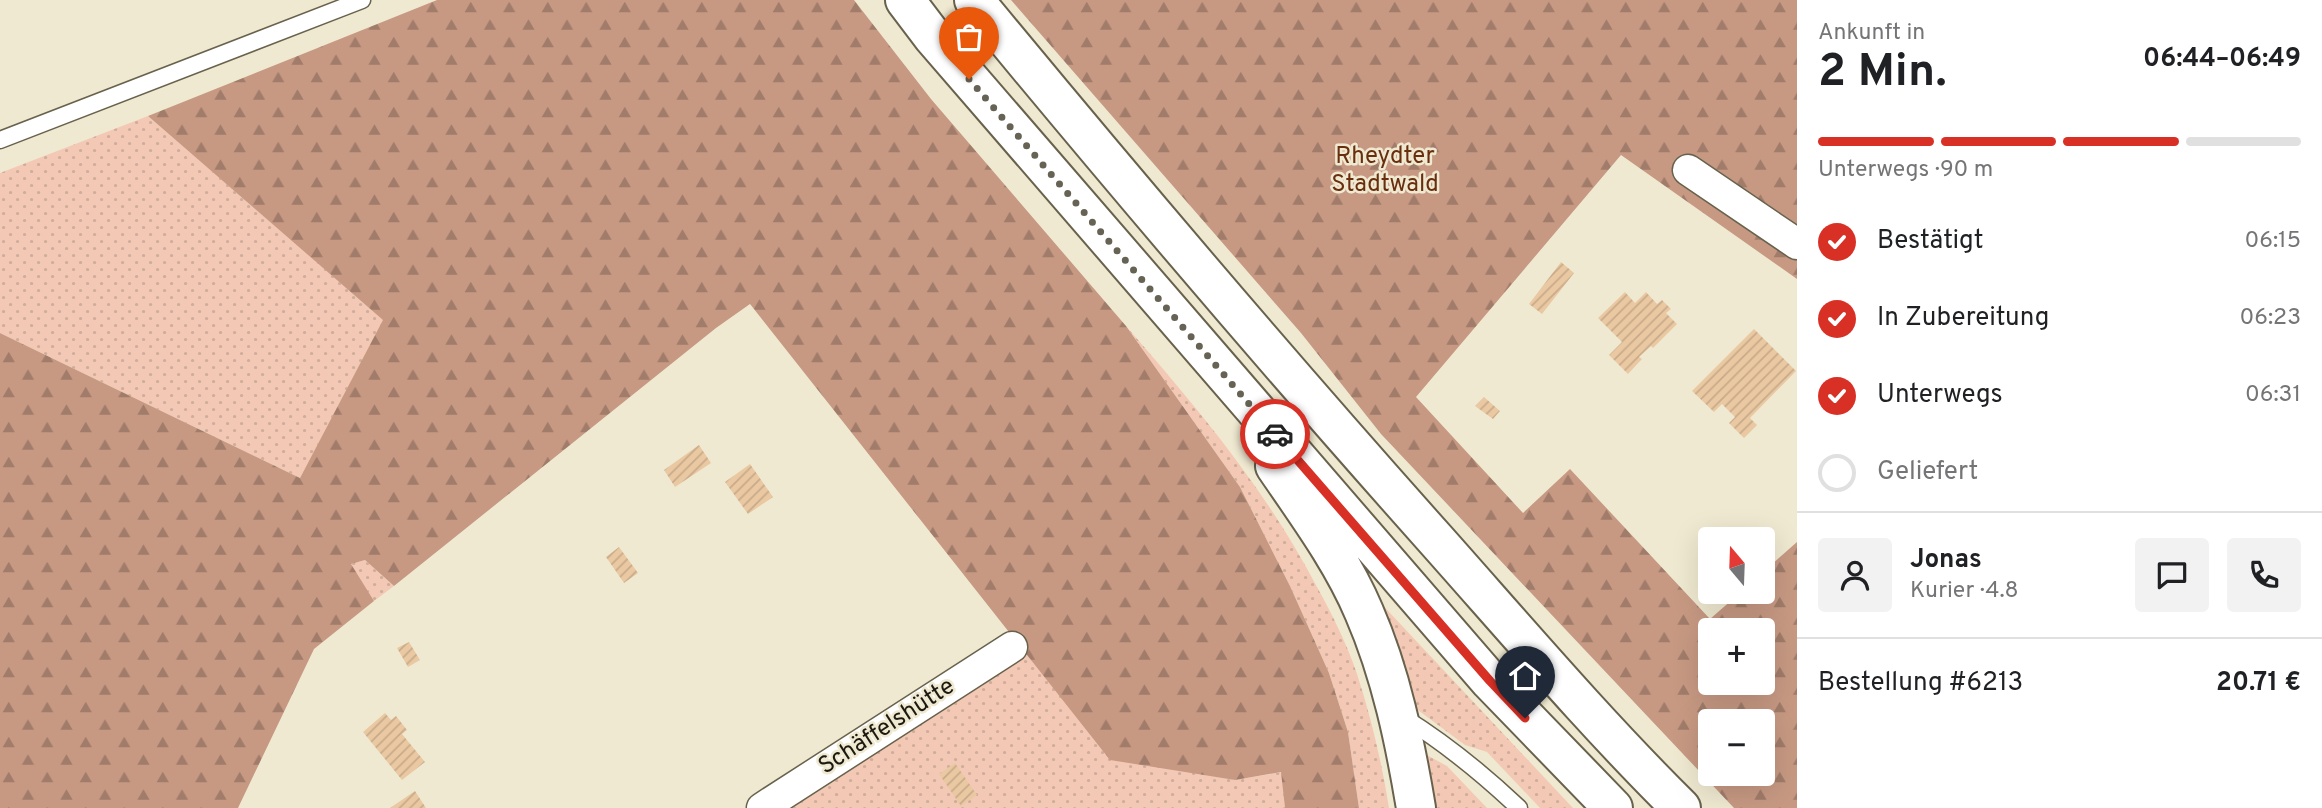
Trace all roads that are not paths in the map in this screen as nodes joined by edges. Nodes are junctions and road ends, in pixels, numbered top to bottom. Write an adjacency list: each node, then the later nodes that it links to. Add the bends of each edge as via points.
1 (362, 0): 4 (lane)
2 (905, 0): 7 (highway)
3 (974, 0): 14 (highway, via 1323,414)
4 (0, 140)
5 (1688, 170): 6 (street)
6 (1797, 244)
7 (1148, 288): 9 (highway, via 1198,352 1324,537 1364,611); 13 (highway, via 1490,681)
8 (1012, 647): 10 (street, Schäffelshütte)
9 (1398, 714): 11 (highway); 12 (lane, via 1484,776)
10 (762, 808)
11 (1416, 808)
12 (1519, 808)
13 (1613, 808)
14 (1681, 808)

